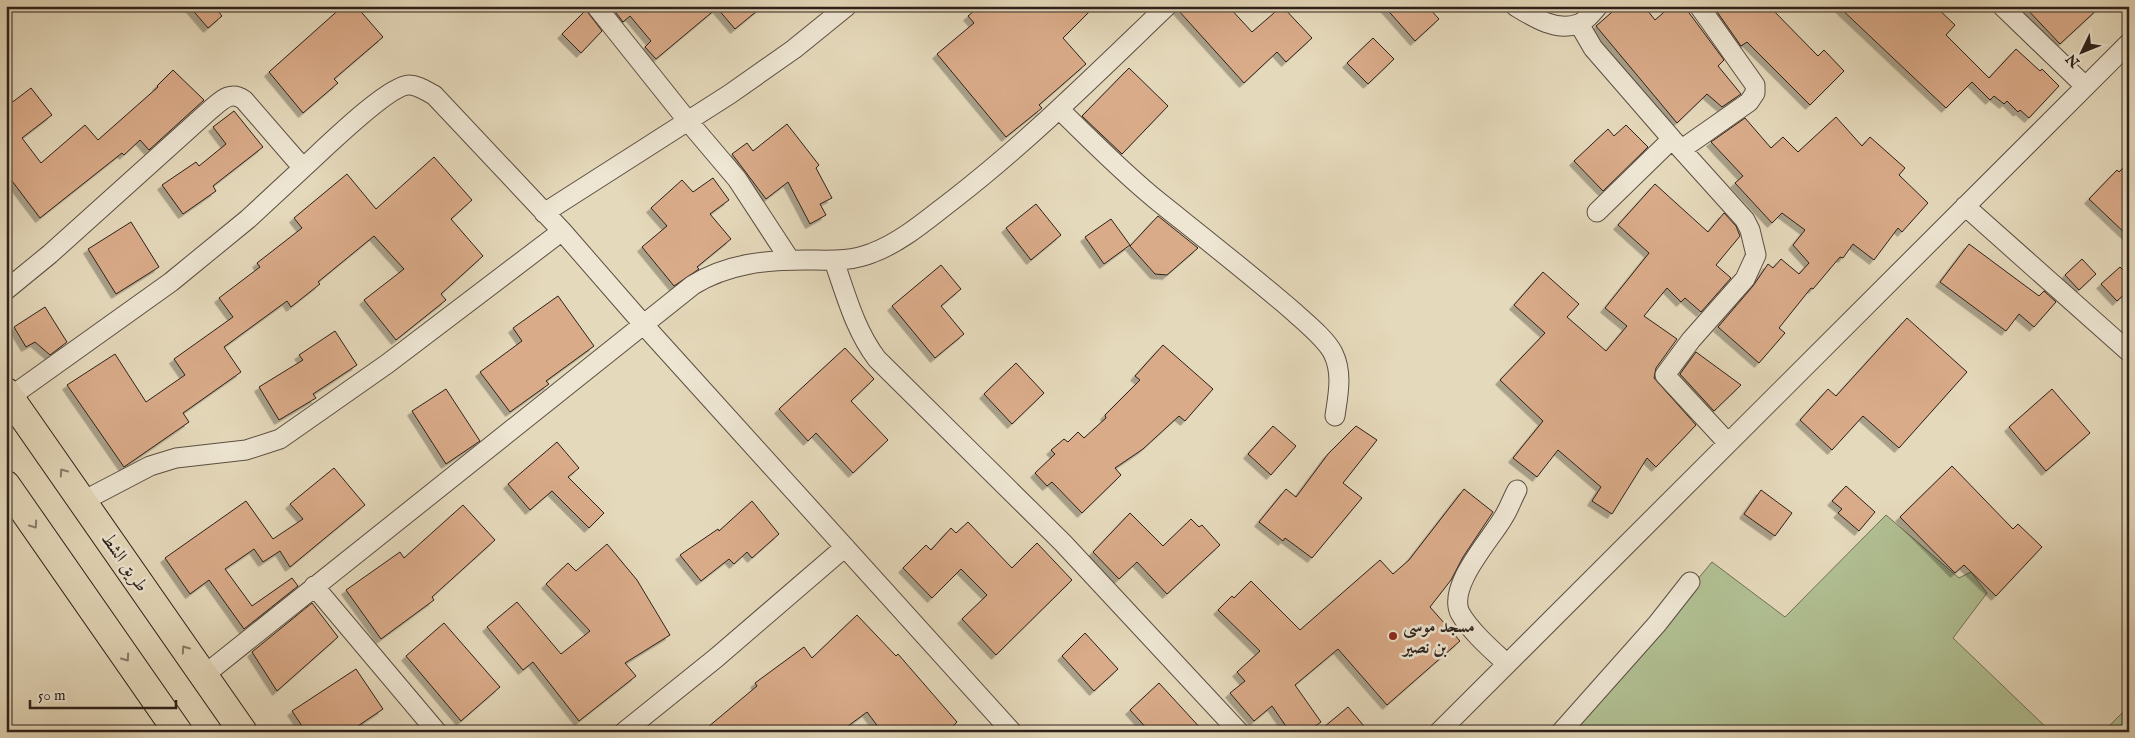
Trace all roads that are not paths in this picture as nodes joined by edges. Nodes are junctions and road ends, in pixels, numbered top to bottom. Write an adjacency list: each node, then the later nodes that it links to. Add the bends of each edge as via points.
1 (596, 6): 12 (street)
2 (847, 6): 12 (street, via 778,60)
3 (1167, 6): 11 (street)
4 (1515, 6): 8 (street, via 1552,25)
5 (1598, 6): 8 (street)
6 (1698, 6): 13 (street, via 1755,85 1755,93 1749,102)
7 (2002, 6): 10 (street)
8 (1579, 24): 13 (street, via 1592,48)
9 (2129, 43): 10 (street)
10 (2085, 86): 15 (street)
11 (1059, 109): 20 (street, via 983,176 898,240 873,253); 25 (street, via 1157,200 1274,294 1333,352 1340,382)
12 (687, 120): 16 (street); 19 (street, via 737,179)
13 (1677, 144): 17 (street); 26 (street, via 1745,220 1756,255 1745,278 1665,375)
14 (303, 168): 16 (street, via 391,92 410,85 434,95); 21 (street, via 244,100 237,95 228,96); 24 (street, via 172,282)
15 (1965, 206): 23 (street); 26 (street)
16 (544, 212): 18 (street)
17 (1597, 212)
18 (562, 231): 22 (street); 29 (street, via 387,364 280,439 246,450 176,458 150,466)
19 (790, 260): 20 (street); 22 (street, via 751,263 709,275)
20 (834, 261): 40 (street, via 855,321 877,359 1063,542)
21 (6, 290)
22 (643, 324): 30 (street); 32 (street)
23 (2129, 352)
24 (8, 395): 29 (highway, طريق الشط, one-way to 24)
25 (1335, 416)
26 (1727, 442): 33 (street)
27 (6, 485): 35 (highway, one-way to 35)
28 (1517, 490): 33 (street, via 1504,517 1466,573 1458,596 1460,611 1474,632)
29 (83, 501): 34 (highway, طريق الشط, one-way to 29)
30 (845, 547): 38 (street); 39 (street)
31 (1690, 582): 42 (street)
32 (314, 586): 34 (street); 37 (street)
33 (1507, 664): 41 (street)
34 (203, 676): 36 (highway, طريق الشط)
35 (178, 732)
36 (243, 732)
37 (437, 732)
38 (624, 732)
39 (1012, 732)
40 (1239, 732)
41 (1439, 732)
42 (1561, 732)

